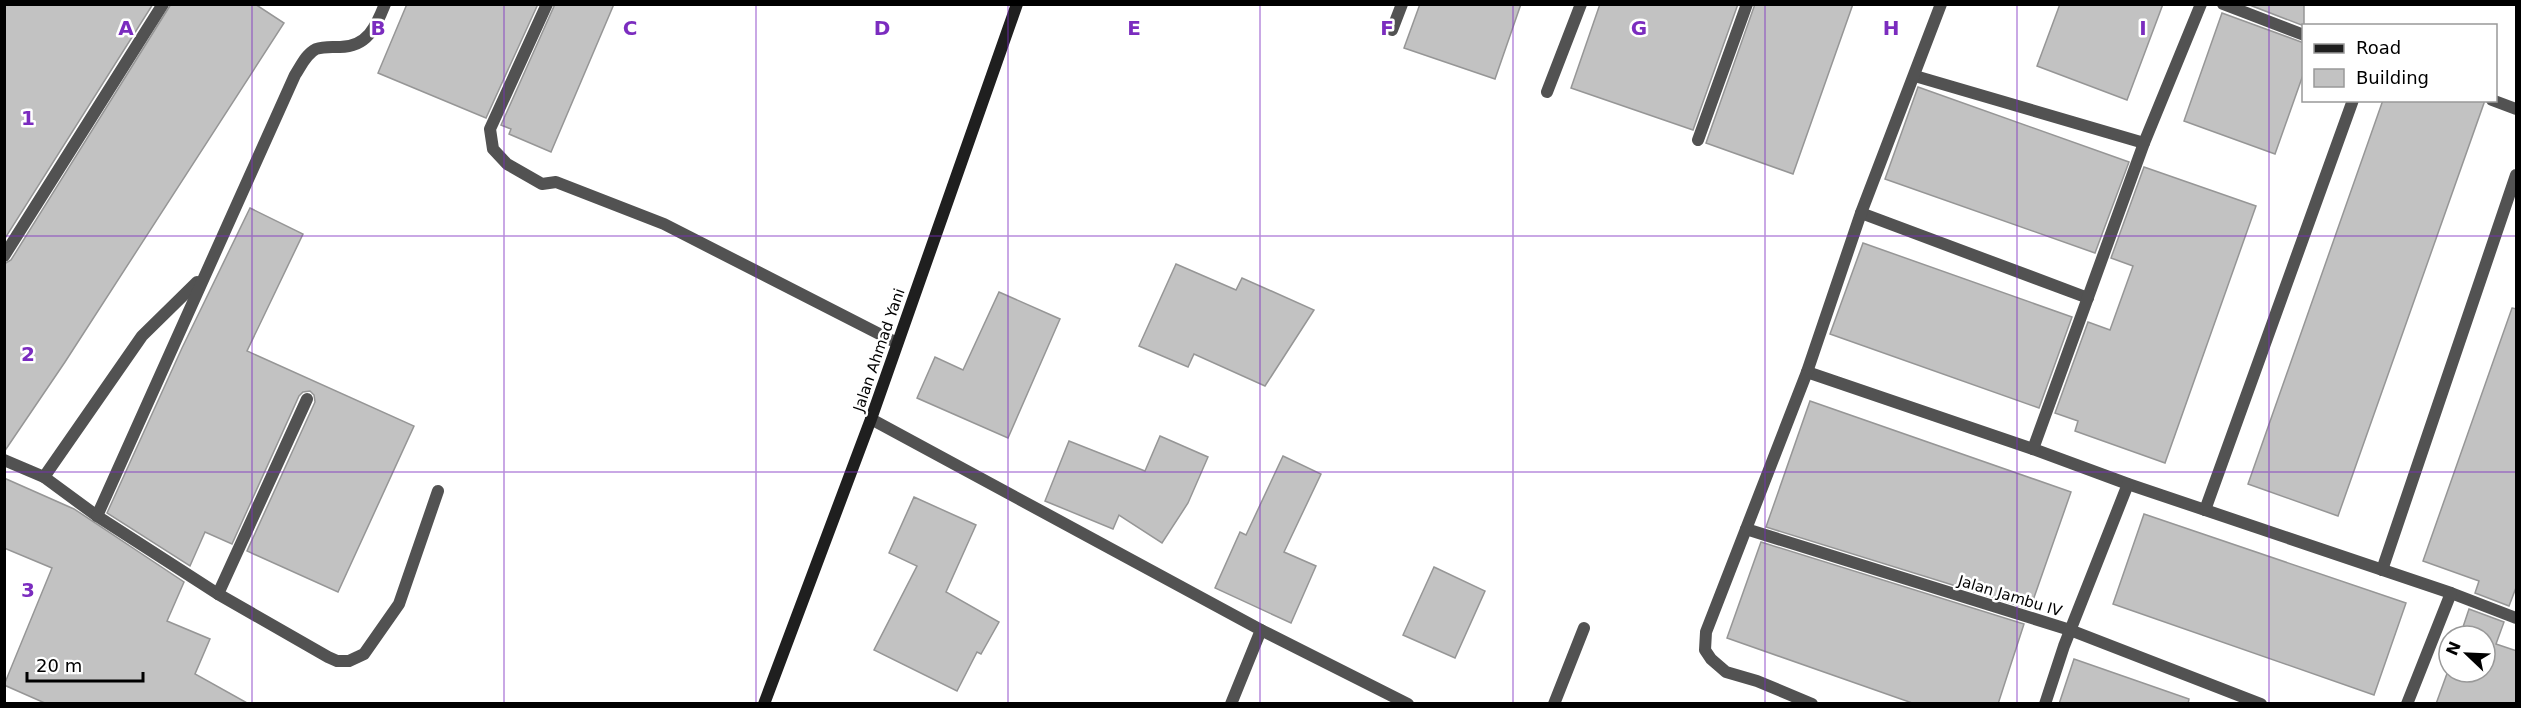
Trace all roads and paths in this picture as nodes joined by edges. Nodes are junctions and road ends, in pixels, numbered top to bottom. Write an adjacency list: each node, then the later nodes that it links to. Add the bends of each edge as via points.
1 (163, 4): 22 (street)
2 (385, 4): 23 (street, via 365,40 352,47 318,49 306,58)
3 (547, 4): 25 (street, via 490,129 493,149 507,164 542,183 556,182 664,224)
4 (1017, 4): 25 (street, Jalan Ahmad Yani)
5 (1402, 4): 11 (street)
6 (1581, 4): 14 (street)
7 (1747, 4): 18 (street)
8 (1941, 4): 13 (street)
9 (2201, 4): 19 (street)
10 (2223, 4): 12 (street)
11 (1392, 30)
12 (2302, 34)
13 (1915, 76): 19 (street); 21 (street)
14 (1547, 92)
15 (2352, 102): 34 (street)
16 (2497, 102): 17 (street)
17 (2517, 109)
18 (1698, 140)
19 (2144, 143): 24 (street)
20 (2517, 175): 37 (street)
21 (1861, 213): 24 (street); 26 (street)
22 (4, 256)
23 (203, 277): 31 (street, via 142,336); 35 (street)
24 (2088, 298): 29 (street)
25 (897, 343): 28 (street, Jalan Ahmad Yani)
26 (1807, 372): 29 (street); 36 (street)
27 (307, 399): 39 (street)
28 (871, 419): 42 (street); 44 (street, Jalan Ahmad Yani)
29 (2033, 449): 32 (street)
30 (4, 460): 31 (street)
31 (44, 477): 35 (street)
32 (2128, 484): 34 (street); 43 (street)
33 (438, 491): 39 (street, via 399,604 364,654 357,658 342,662 328,657)
34 (2205, 510): 37 (street)
35 (97, 516): 39 (street)
36 (1746, 529): 43 (street, Jalan Jambu IV); 48 (street, via 1706,632 1705,650 1726,672)
37 (2382, 570): 38 (street)
38 (2451, 593): 40 (street); 51 (street)
39 (218, 594)
40 (2517, 618)
41 (1584, 628): 47 (street)
42 (1261, 630): 45 (street); 46 (street)
43 (2070, 630): 49 (street); 50 (street, Jalan Jambu IV)
44 (764, 704)
45 (1232, 704)
46 (1408, 704)
47 (1554, 704)
48 (1812, 704)
49 (2045, 704)
50 (2261, 704)
51 (2408, 704)

